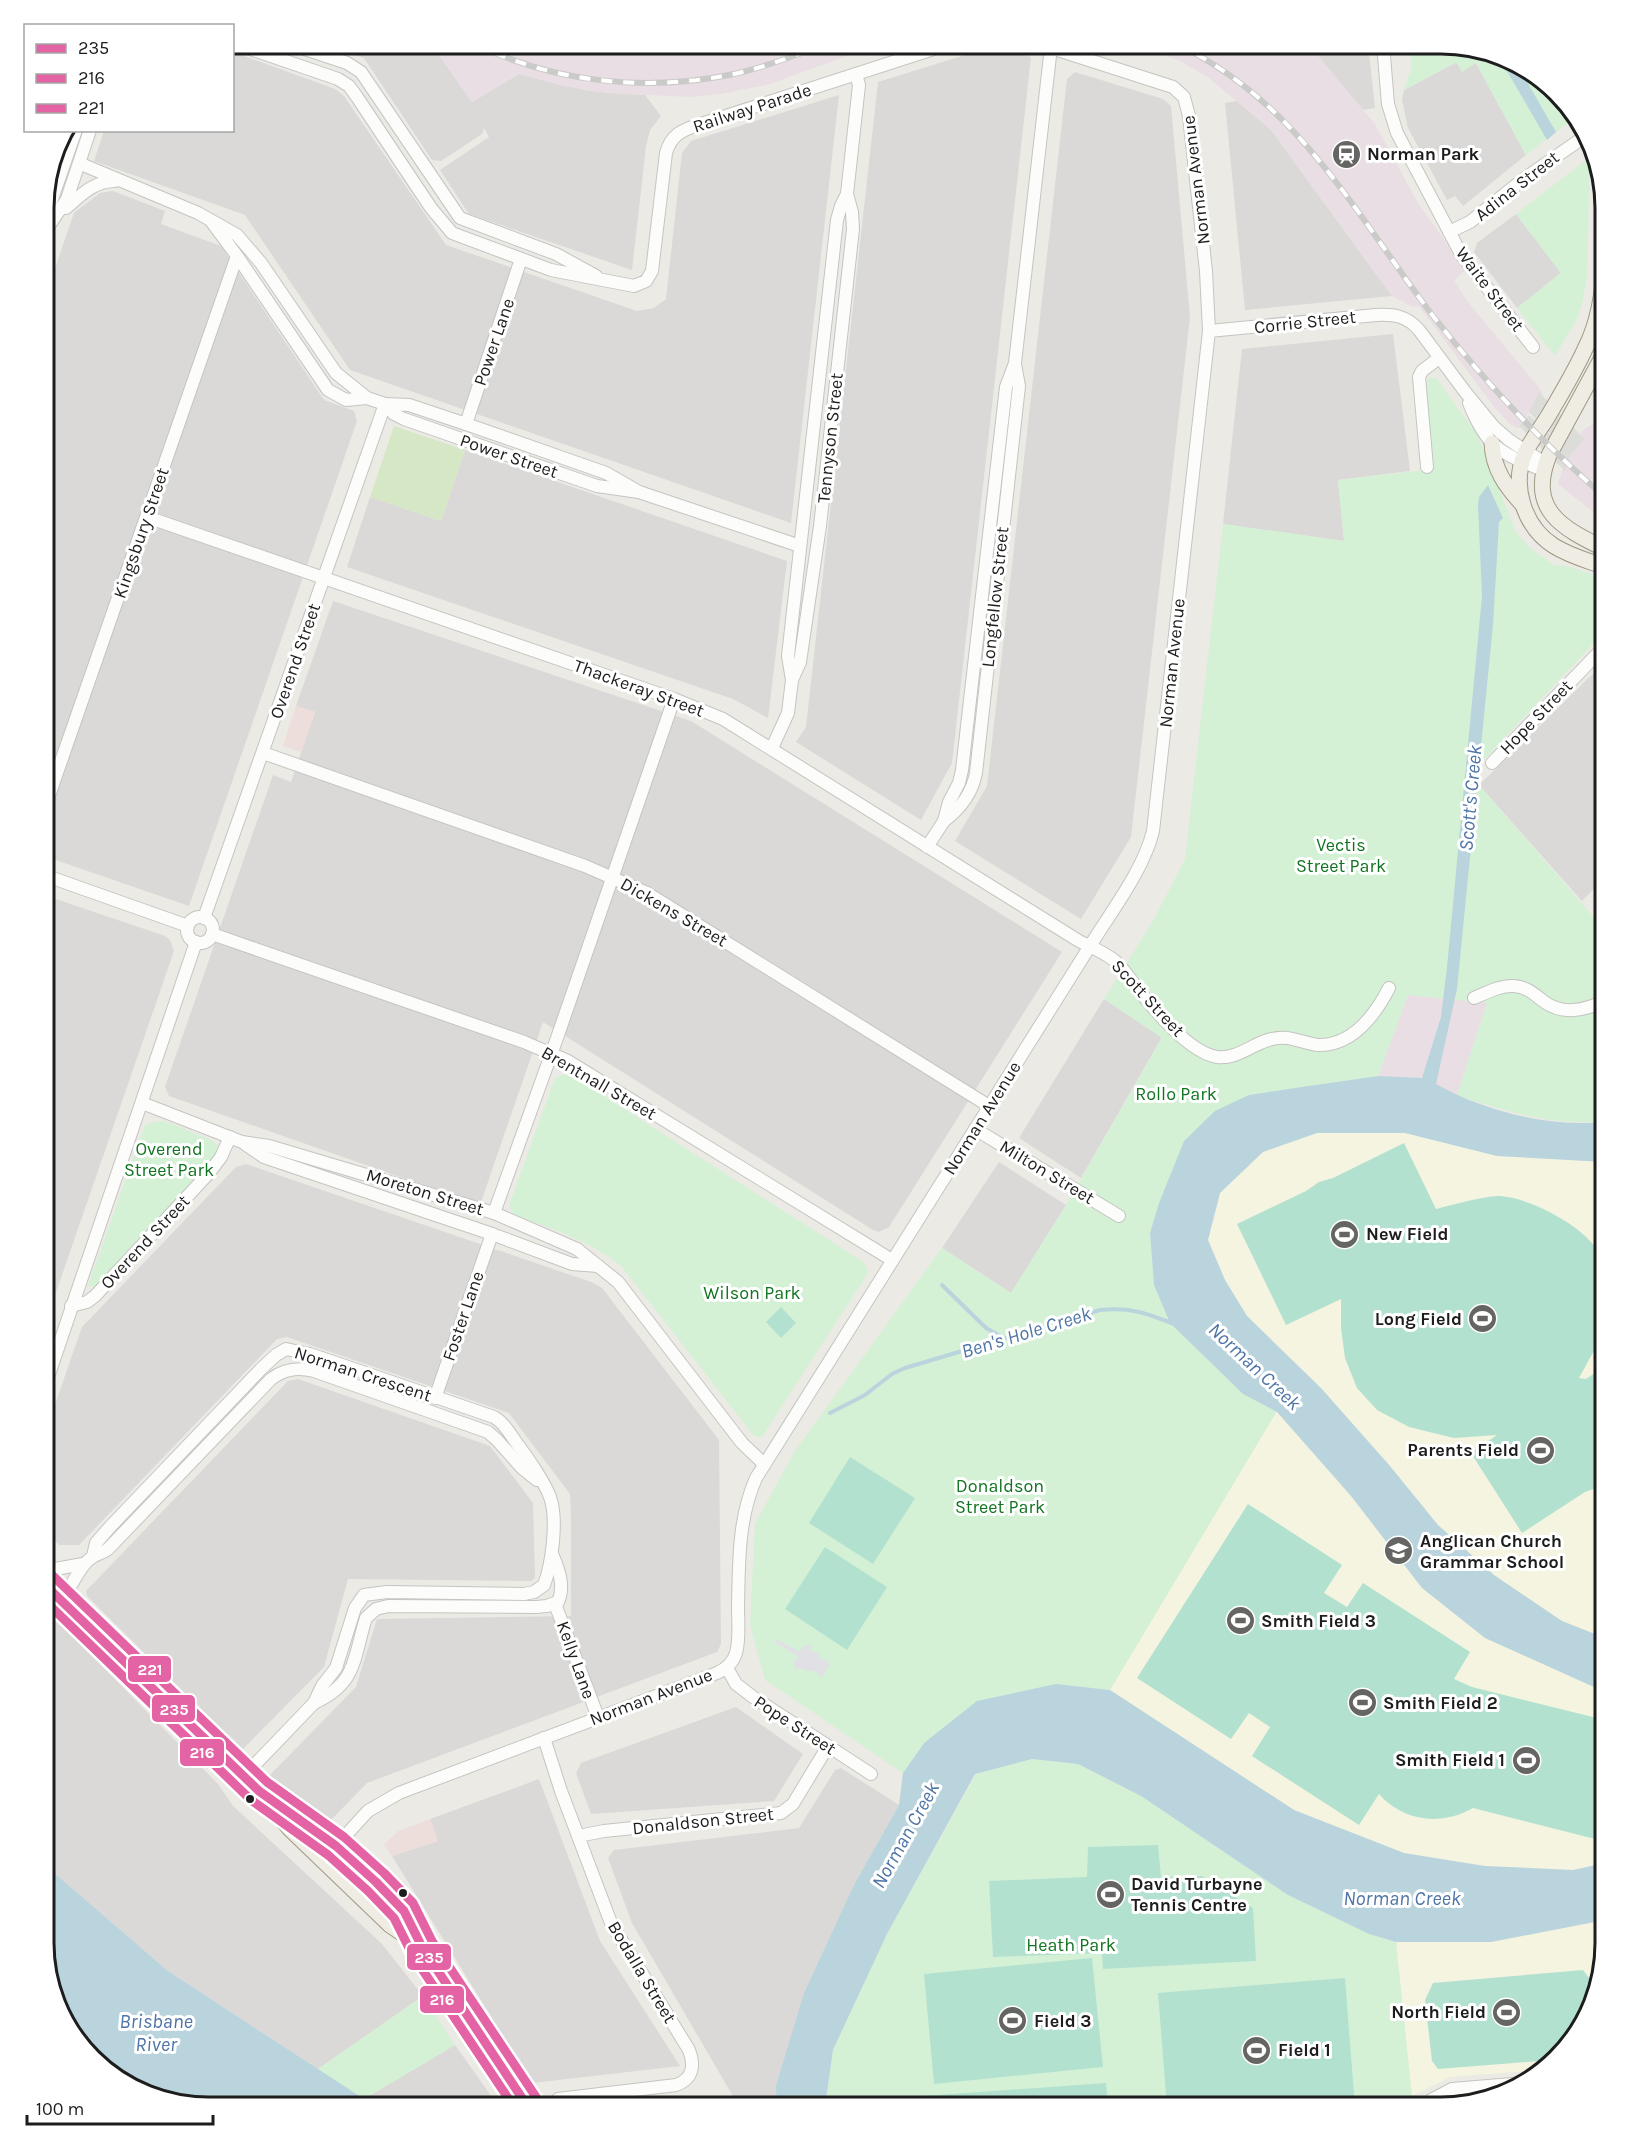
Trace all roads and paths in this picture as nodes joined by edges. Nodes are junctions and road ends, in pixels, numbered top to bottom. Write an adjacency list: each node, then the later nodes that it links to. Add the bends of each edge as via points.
1 (266, 54): 20 (street, Railway Parade, via 346,83 445,226 457,235)
2 (320, 54): 21 (street, Railway Parade, via 361,72 460,218 556,254)
3 (918, 54): 7 (street, Railway Parade)
4 (1044, 54): 49 (street, Longfellow Street, via 1015,363 1019,387 976,773 972,789)
5 (1071, 54): 23 (street, Norman Avenue, via 1168,84 1184,97 1205,260)
6 (1386, 54): 18 (street, Waite Street, via 1390,64 1388,104 1393,125)
7 (856, 74): 13 (street, Tennyson Street, via 859,85); 21 (street, Railway Parade, via 678,134 666,153 649,278 634,286)
8 (75, 132): 14 (street)
9 (89, 132): 11 (street)
10 (1579, 140): 18 (street, Adina Street, via 1470,222)
11 (81, 164): 12 (street, Power Street); 15 (street, via 67,199)
12 (120, 182): 16 (street, via 95,185); 17 (street, Power Street)
13 (847, 194): 39 (street, Tennyson Street, via 837,220); 43 (street, Tennyson Street, via 853,229 820,526 800,662)
14 (54, 205)
15 (54, 214)
16 (54, 216)
17 (208, 218): 19 (street, Power Street); 28 (street, Power Street, via 243,240 336,373)
18 (1449, 232): 24 (street, Waite Street, via 1461,254)
19 (237, 256): 28 (street, Power Street, via 328,390 346,400); 37 (street, Kingsbury Street)
20 (521, 259): 21 (street, Railway Parade, via 560,273); 30 (street, Power Lane)
21 (602, 280)
22 (1595, 321): 32 (main road, via 1563,390)
23 (1209, 331): 25 (street, Corrie Street, via 1401,316 1415,326); 56 (street, Norman Avenue, via 1153,831 1146,855)
24 (1533, 347)
25 (1439, 358): 27 (street); 33 (street, via 1422,371 1419,379)
26 (1595, 371): 34 (main road)
27 (1466, 393): 31 (street, via 1478,425); 32 (street)
28 (367, 398): 29 (street, Power Street)
29 (385, 404): 30 (street, Power Street, via 409,405); 35 (street, Power Street, via 404,419 597,486); 41 (street, Overend Street)
30 (466, 424): 35 (street, Power Street, via 606,473)
31 (1492, 443): 32 (street, via 1505,454); 36 (main road, via 1504,484)
32 (1524, 457): 34 (street); 36 (main road, via 1520,481)
33 (1427, 467)
34 (1544, 467): 38 (main road, via 1542,491 1551,514 1574,534)
35 (639, 492): 39 (street, Power Street)
36 (1523, 505): 40 (main road, via 1534,527 1547,541)
37 (147, 517): 41 (street, Thackeray Street); 48 (street, Kingsbury Street)
38 (1595, 544)
39 (800, 546): 43 (street, Tennyson Street, via 788,656)
40 (1595, 563)
41 (323, 578): 44 (street, Thackeray Street); 46 (street, Overend Street)
42 (1595, 656): 47 (street, Hope Street)
43 (792, 680): 45 (street, Tennyson Street, via 788,713)
44 (674, 699): 45 (street, Thackeray Street, via 723,719); 50 (street)
45 (771, 748): 49 (street, Thackeray Street)
46 (262, 753): 50 (street, Dickens Street); 52 (street, Overend Street)
47 (1492, 763)
48 (54, 782)
49 (927, 847): 56 (street, Thackeray Street)
50 (613, 877): 60 (street); 62 (street, Dickens Street, via 648,893)
51 (54, 879): 53 (street)
52 (204, 918): 53 (street, via 196,918); 54 (street, via 211,923)
53 (188, 926): 55 (street, via 190,937)
54 (212, 934): 55 (street, via 205,942); 60 (street, Brentnall Street)
55 (196, 942): 61 (street, Overend Street)
56 (1089, 946): 57 (street, Scott Street, via 1116,963 1181,1035 1216,1056 1232,1056 1277,1038 1317,1045 1336,1042 1362,1026); 62 (street, Norman Avenue)
57 (1389, 988)
58 (1474, 998): 59 (street, via 1512,986 1531,991 1545,1003 1562,1009 1585,1009)
59 (1595, 1004)
60 (551, 1053): 65 (street); 68 (street, Brentnall Street)
61 (142, 1103): 64 (street, Moreton Street); 70 (street, Overend Street)
62 (989, 1106): 63 (street, Norman Avenue)
63 (975, 1130): 66 (street, Milton Street); 68 (street, Norman Avenue)
64 (236, 1139): 65 (street, Moreton Street); 67 (street, Moreton Street, via 264,1157); 70 (street, Overend Street, via 95,1296)
65 (494, 1213): 69 (street, Moreton Street, via 578,1249)
66 (1119, 1216)
67 (492, 1234): 69 (street, Moreton Street, via 573,1264); 72 (street, Foster Lane)
68 (892, 1260): 73 (street, Norman Avenue)
69 (599, 1266): 73 (street, Moreton Street, via 618,1282 742,1443)
70 (71, 1306): 71 (street, Overend Street)
71 (54, 1358)
72 (435, 1398): 74 (street, Norman Crescent, via 499,1420); 76 (street, Norman Crescent, via 310,1354 285,1349 109,1528)
73 (764, 1464): 81 (street, Norman Avenue, via 743,1517 737,1642)
74 (542, 1485): 75 (street, Norman Crescent, via 551,1501); 76 (street, Norman Crescent, via 483,1430 314,1371 292,1369 271,1379 108,1549)
75 (553, 1556): 80 (street, Norman Crescent, via 560,1574 560,1598); 82 (street, Norman Crescent, via 544,1585 529,1594 363,1595 336,1668)
76 (88, 1560): 77 (street, Norman Crescent); 79 (street, Norman Crescent, via 65,1594)
77 (54, 1568)
78 (54, 1594): 79 (main road)
79 (64, 1604): 87 (main road)
80 (555, 1604): 82 (street, Norman Crescent, via 380,1607 366,1618 348,1677 330,1695); 83 (street, Kelly Lane)
81 (727, 1668): 83 (street, Norman Avenue); 85 (street, Pope Street, via 744,1691)
82 (314, 1703): 87 (street, Norman Crescent)
83 (598, 1717): 84 (street, Norman Avenue)
84 (544, 1738): 89 (street, Bodalla Street); 90 (street, Norman Avenue, via 387,1798 360,1819)
85 (828, 1746): 86 (street, Pope Street); 89 (street, Donaldson Street, via 793,1804 781,1813 604,1830)
86 (871, 1774)
87 (243, 1777): 88 (main road)
88 (259, 1791): 90 (main road); 91 (main road, via 289,1828)
89 (578, 1836): 95 (street, Bodalla Street, via 611,1923 690,2053 693,2065 688,2078 676,2085)
90 (336, 1846): 91 (main road, Norman Avenue); 92 (main road, via 397,1902)
91 (323, 1860): 92 (main road, via 390,1925)
92 (422, 1947): 94 (main road)
93 (1502, 2084): 96 (street, via 1452,2089)
94 (521, 2097)
95 (575, 2097)
96 (1441, 2097)

